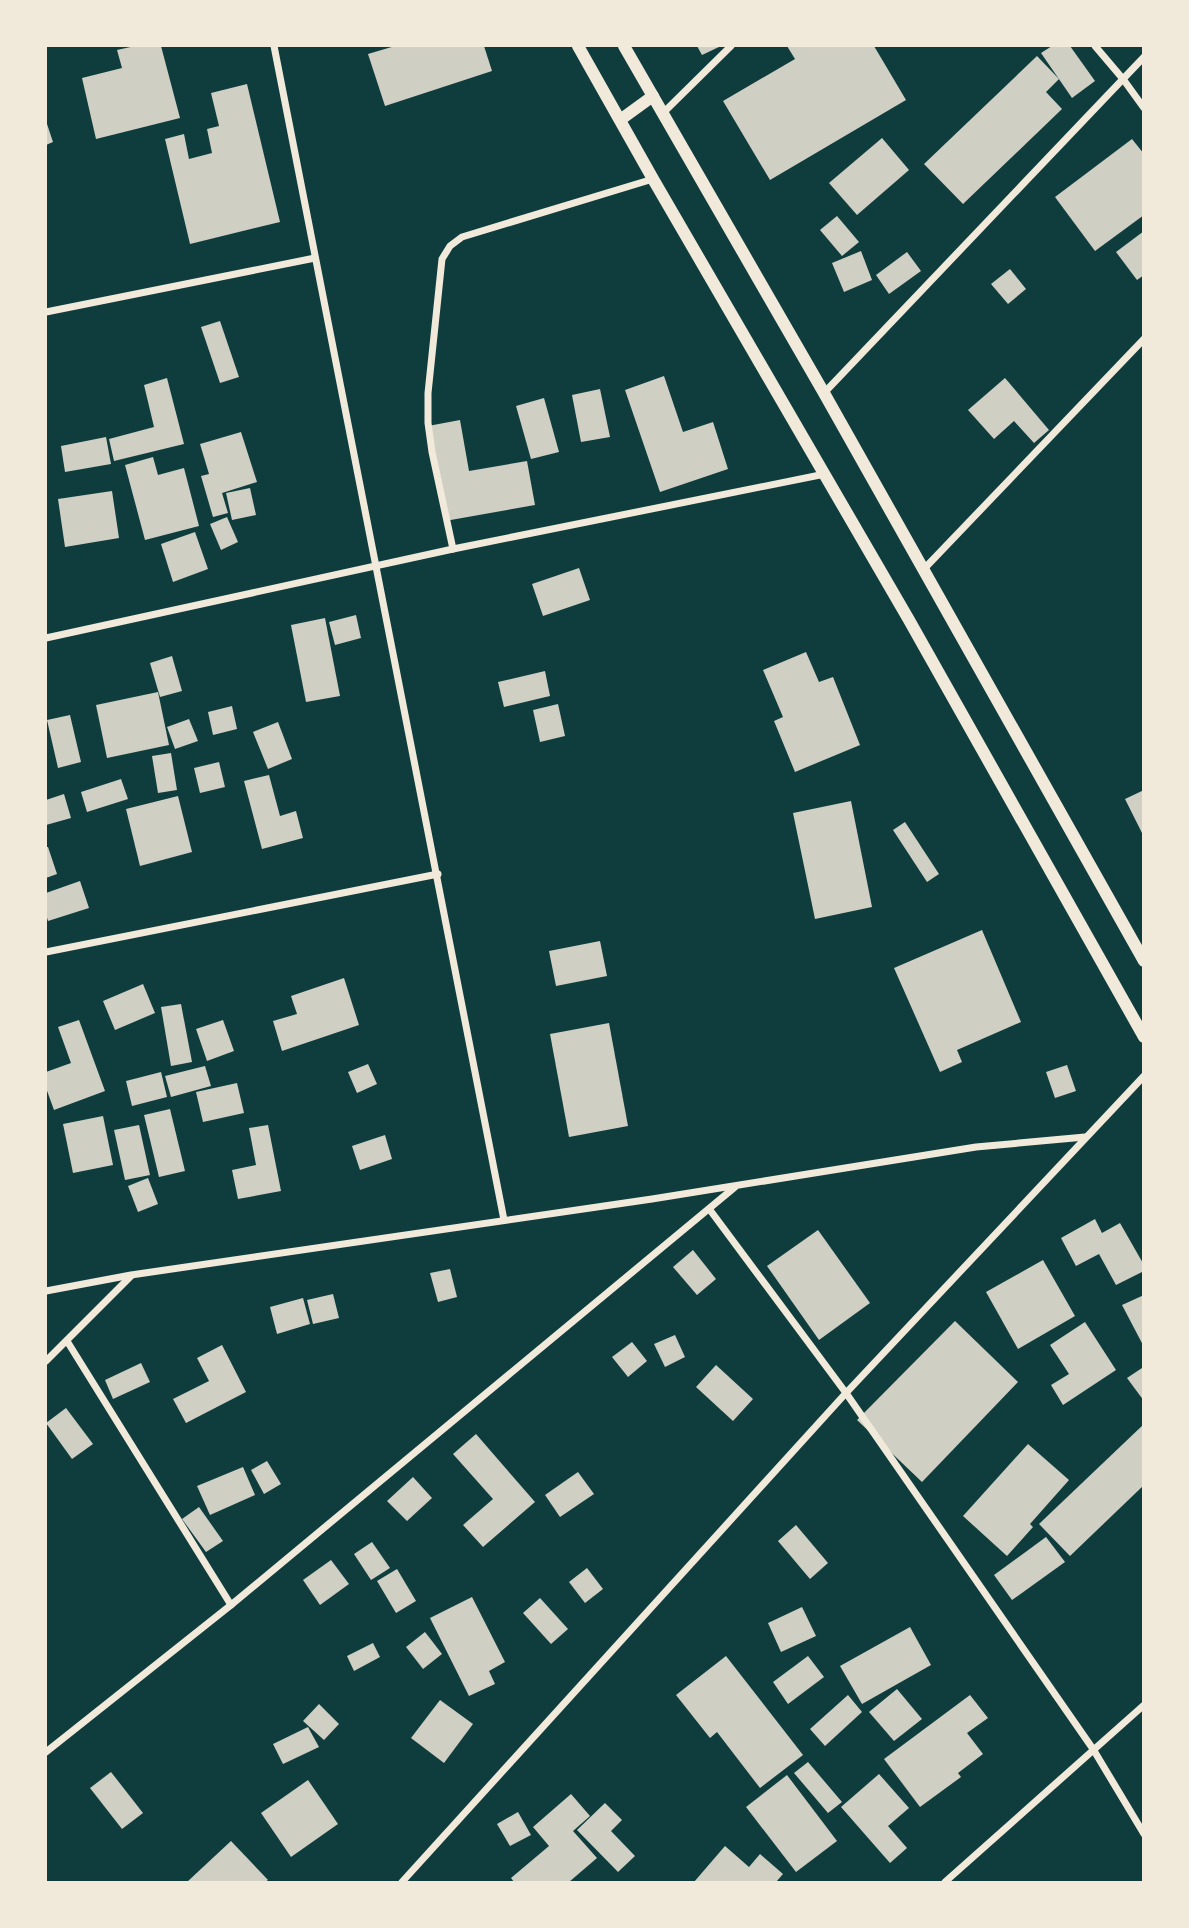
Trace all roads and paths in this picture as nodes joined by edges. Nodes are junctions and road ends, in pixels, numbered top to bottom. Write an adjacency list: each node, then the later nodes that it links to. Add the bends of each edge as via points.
1 (274, 46): 13 (street)
2 (578, 46): 11 (street)
3 (624, 46): 8 (street)
4 (731, 46): 10 (street)
5 (1095, 46): 7 (street)
6 (1143, 57): 7 (street)
7 (1123, 79): 9 (street); 16 (street)
8 (653, 96): 10 (street); 11 (street)
9 (1143, 108)
10 (663, 113): 16 (street)
11 (620, 120): 12 (street)
12 (653, 179): 17 (street); 18 (street, via 462,237 442,260 428,423)
13 (315, 258): 14 (street); 19 (street)
14 (46, 312)
15 (1143, 339): 20 (street)
16 (824, 393): 20 (street)
17 (826, 474): 18 (street); 25 (street)
18 (453, 549): 19 (street)
19 (378, 567): 21 (street); 22 (street)
20 (923, 570): 24 (street)
21 (46, 638)
22 (438, 874): 23 (street); 30 (street)
23 (46, 952)
24 (1143, 961)
25 (1143, 1037)
26 (1143, 1076): 27 (street)
27 (1085, 1137): 28 (street, via 976,1147); 35 (street)
28 (737, 1186): 29 (street); 30 (street)
29 (710, 1210): 35 (street); 36 (street)
30 (504, 1220): 31 (street)
31 (131, 1275): 32 (street); 33 (street)
32 (46, 1291)
33 (67, 1341): 34 (street); 36 (street)
34 (46, 1361)
35 (846, 1393): 38 (street); 41 (street)
36 (231, 1605): 39 (street)
37 (1143, 1706): 38 (street)
38 (1093, 1749): 40 (street); 42 (street)
39 (46, 1752)
40 (1143, 1834)
41 (402, 1882)
42 (946, 1882)

